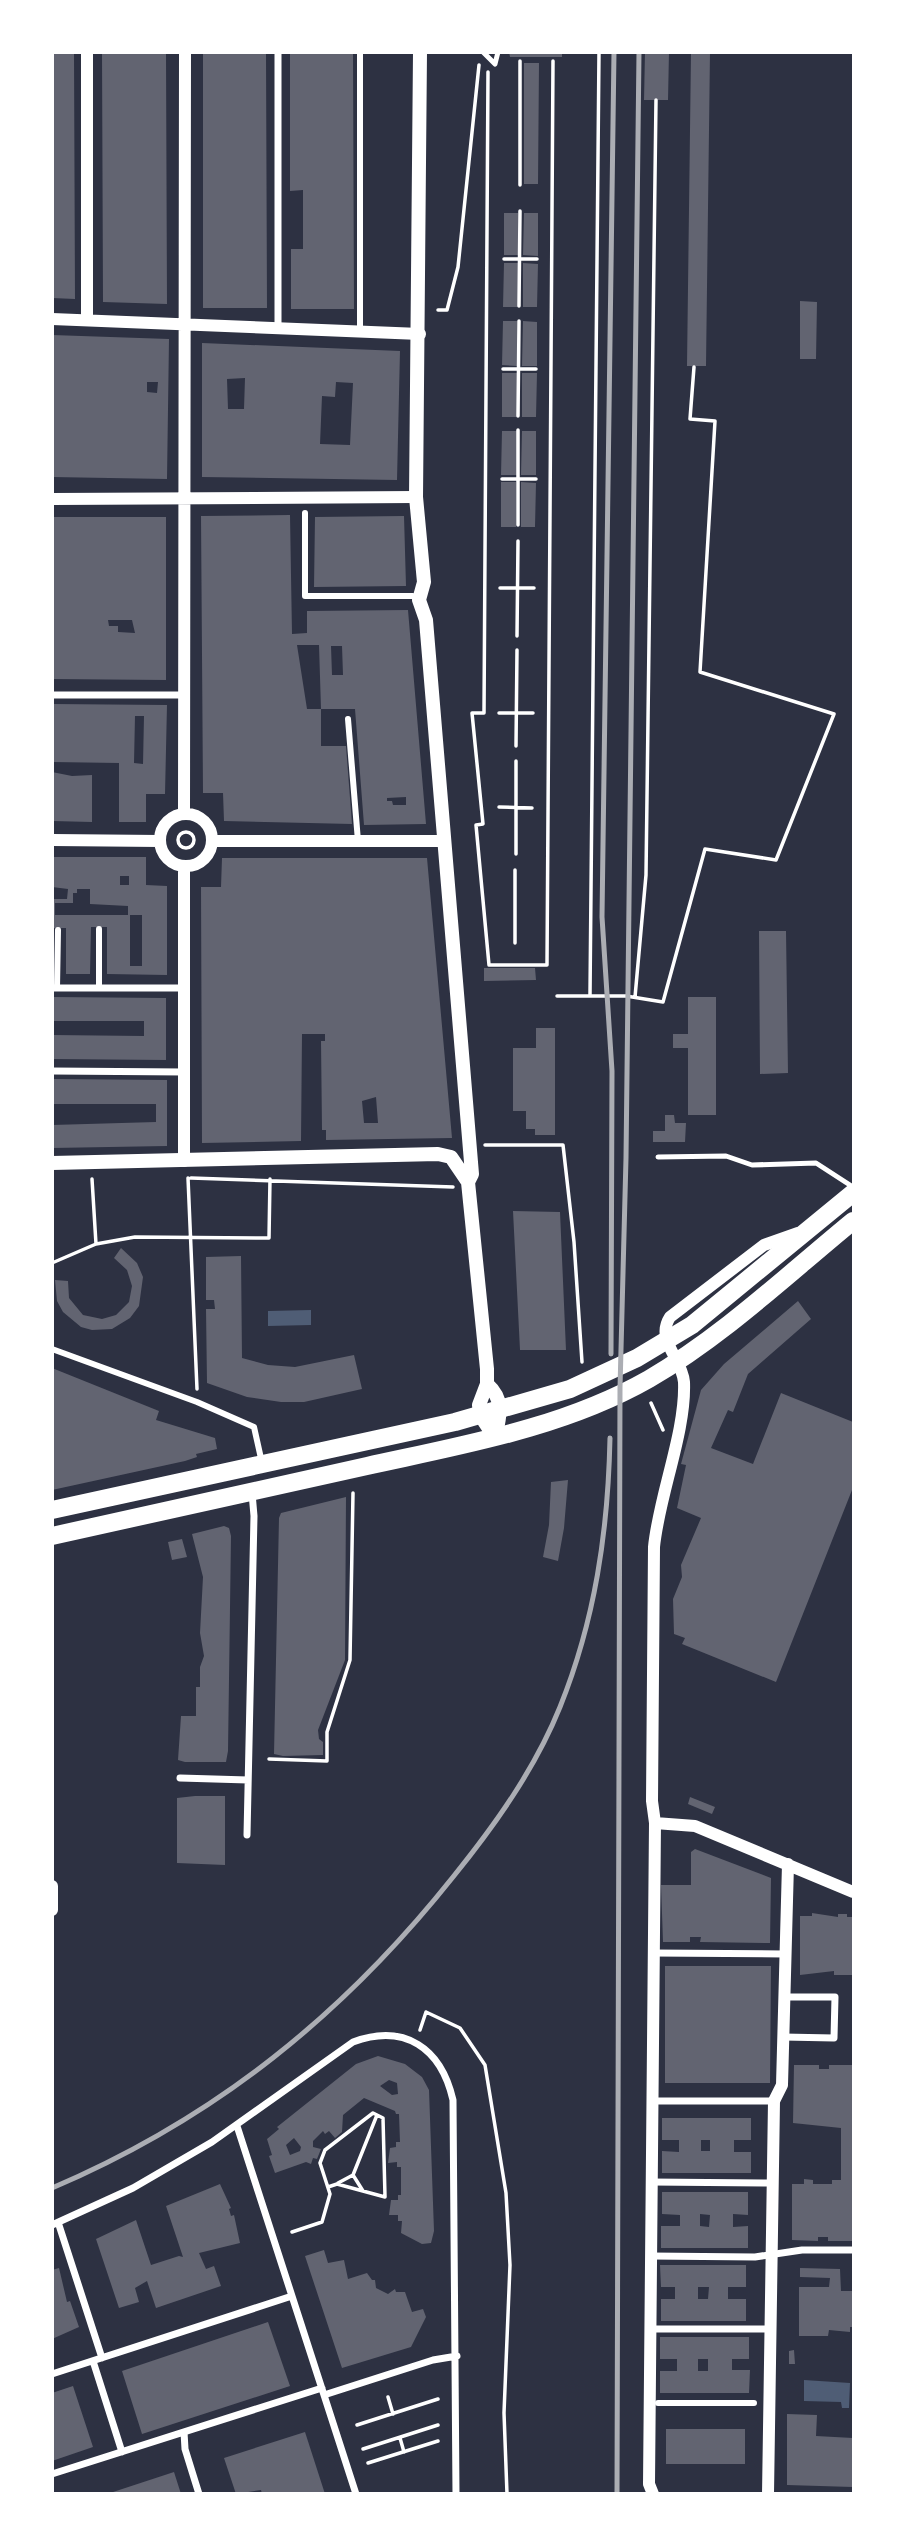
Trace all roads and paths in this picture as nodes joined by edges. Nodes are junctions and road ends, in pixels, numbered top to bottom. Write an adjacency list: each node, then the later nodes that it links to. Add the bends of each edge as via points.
1 (87, 52): 22 (street)
2 (185, 52): 24 (street)
3 (278, 52): 25 (street)
4 (360, 52): 26 (street)
5 (420, 52): 27 (main road)
6 (483, 52): 7 (lane, via 495,64)
7 (498, 52)
8 (598, 52): 78 (path)
9 (520, 61): 14 (path)
10 (553, 61): 12 (path, via 547,965 489,965 476,825 482,824 472,713 484,713)
11 (480, 63): 20 (path, via 458,267 447,310)
12 (488, 70)
13 (656, 100): 80 (path, via 646,875)
14 (520, 185)
15 (520, 211): 17 (path)
16 (504, 259): 17 (path)
17 (519, 259): 18 (path); 19 (path)
18 (537, 259)
19 (519, 306)
20 (438, 310)
21 (52, 319): 22 (street)
22 (87, 320): 24 (street)
23 (519, 321): 30 (path)
24 (185, 324): 25 (street); 38 (street)
25 (278, 328): 26 (street)
26 (360, 332): 27 (street)
27 (420, 334): 37 (main road)
28 (694, 367): 80 (path, via 690,419 715,421 700,672 834,714 776,860 705,849 663,1002)
29 (503, 369): 30 (path)
30 (519, 369): 31 (path); 32 (path)
31 (536, 369)
32 (518, 416)
33 (518, 430): 36 (path)
34 (536, 478): 36 (path)
35 (502, 479): 36 (path)
36 (518, 479): 41 (path)
37 (416, 497): 38 (street); 43 (main road)
38 (185, 498): 39 (street); 52 (street)
39 (52, 499)
40 (305, 513): 47 (street, via 305,596 413,596)
41 (518, 525)
42 (518, 541): 45 (path)
43 (424, 582): 47 (main road); 48 (main road, via 431,609)
44 (500, 588): 45 (path)
45 (517, 588): 46 (path); 49 (path)
46 (534, 588)
47 (419, 600): 48 (main road)
48 (426, 620): 68 (main road)
49 (517, 636)
50 (517, 650): 54 (path)
51 (52, 695): 52 (street)
52 (185, 695): 62 (street)
53 (499, 713): 54 (path)
54 (516, 713): 55 (path); 57 (path)
55 (533, 713)
56 (348, 719): 67 (street)
57 (516, 746)
58 (516, 761): 60 (path)
59 (499, 807): 60 (path)
60 (516, 807): 61 (path); 69 (path)
61 (532, 808)
62 (184, 814): 65 (street, via 165,826); 66 (street, via 204,821)
63 (187, 833): 63 (path, via 194,839 187,848 178,840)
64 (52, 840): 65 (street)
65 (160, 841): 70 (street, via 170,861)
66 (212, 841): 67 (street); 70 (street, via 204,860)
67 (358, 841): 68 (street)
68 (444, 841): 83 (main road)
69 (516, 855)
70 (184, 867): 77 (street)
71 (515, 870): 74 (path)
72 (99, 929): 76 (street)
73 (58, 930): 75 (street)
74 (515, 943)
75 (55, 988): 76 (street)
76 (99, 988): 77 (street)
77 (184, 988): 82 (street)
78 (590, 995): 79 (path); 80 (path)
79 (556, 996)
80 (635, 997)
81 (52, 1071): 82 (street)
82 (184, 1072): 87 (street)
83 (468, 1139): 85 (main road); 95 (main road, via 472,1174)
84 (484, 1145): 105 (path, via 563,1145)
85 (451, 1157): 87 (main road); 95 (main road)
86 (658, 1157): 96 (lane, via 726,1156 752,1165 816,1163)
87 (184, 1161): 88 (main road)
88 (52, 1163)
89 (175, 1178): 90 (path)
90 (188, 1178): 94 (path); 99 (path)
91 (79, 1179): 92 (path)
92 (92, 1179): 93 (path); 100 (path)
93 (106, 1179)
94 (270, 1179): 95 (path); 99 (path, via 269,1238)
95 (462, 1184): 106 (main road)
96 (853, 1187)
97 (853, 1193): 102 (main road)
98 (853, 1221): 104 (main road)
99 (192, 1238): 100 (path, via 135,1237); 107 (path)
100 (96, 1244): 101 (path)
101 (52, 1263)
102 (666, 1342): 104 (street); 109 (main road, via 570,1389)
103 (52, 1349): 107 (street)
104 (678, 1360): 112 (main road, via 647,1380 577,1411); 121 (street, via 684,1384 681,1412 657,1514 654,1548)
105 (582, 1362)
106 (487, 1384): 109 (main road, via 498,1393); 110 (main road)
107 (197, 1402): 113 (street, via 254,1427)
108 (651, 1403): 111 (path)
109 (501, 1410): 110 (main road); 112 (main road)
110 (480, 1415): 112 (main road); 113 (main road)
111 (664, 1433)
112 (495, 1438): 114 (main road)
113 (262, 1464): 116 (main road)
114 (251, 1491): 117 (main road); 120 (street)
115 (353, 1493): 118 (path, via 350,1660 327,1732 327,1761)
116 (52, 1510)
117 (52, 1536)
118 (269, 1759)
119 (180, 1778): 120 (street)
120 (248, 1780): 122 (street)
121 (655, 1823): 123 (street, via 695,1826); 127 (street)
122 (247, 1835)
123 (788, 1864): 125 (street); 128 (street)
124 (52, 1886): 126 (street)
125 (853, 1892)
126 (52, 1910)
127 (652, 1953): 128 (street); 132 (street)
128 (784, 1954): 129 (street)
129 (783, 1997): 131 (street); 131 (street, via 835,1997 834,2038)
130 (420, 2030): 173 (path, via 426,2012 460,2028 485,2065 506,2193)
131 (783, 2037): 133 (street, via 782,2085)
132 (652, 2101): 133 (street); 137 (street)
133 (774, 2101): 138 (street)
134 (377, 2115): 136 (path); 140 (path, via 373,2113 325,2150 320,2163); 141 (path, via 383,2118 385,2197)
135 (237, 2126): 142 (street, via 133,2188); 147 (street); 150 (street, via 341,2048 370,2035 391,2034 437,2059 453,2100)
136 (353, 2175): 139 (path); 141 (path)
137 (651, 2182): 138 (street); 145 (street)
138 (773, 2183): 146 (street)
139 (337, 2184): 140 (path); 141 (path)
140 (328, 2187): 143 (path, via 322,2222)
141 (363, 2190)
142 (55, 2223): 151 (street)
143 (292, 2232)
144 (853, 2250): 146 (street, via 802,2250)
145 (651, 2256): 146 (street); 148 (street)
146 (771, 2256): 149 (street)
147 (292, 2296): 151 (street); 154 (street)
148 (650, 2329): 149 (street); 174 (street, via 649,2484)
149 (770, 2329): 175 (street)
150 (457, 2356): 154 (street); 172 (street)
151 (102, 2358): 152 (street)
152 (93, 2361): 153 (street); 166 (street)
153 (52, 2374)
154 (323, 2391): 162 (street); 171 (street)
155 (388, 2397): 159 (path)
156 (438, 2399): 159 (path)
157 (657, 2403): 158 (street)
158 (754, 2403)
159 (393, 2414): 160 (path)
160 (357, 2425)
161 (438, 2426): 163 (path)
162 (184, 2432): 166 (street); 170 (street)
163 (400, 2438): 165 (path); 167 (path)
164 (438, 2441): 167 (path)
165 (363, 2449)
166 (122, 2452): 169 (street)
167 (404, 2452): 168 (path)
168 (368, 2463)
169 (52, 2474)
170 (199, 2494)
171 (356, 2494)
172 (456, 2494)
173 (507, 2494)
174 (653, 2494)
175 (768, 2494)

